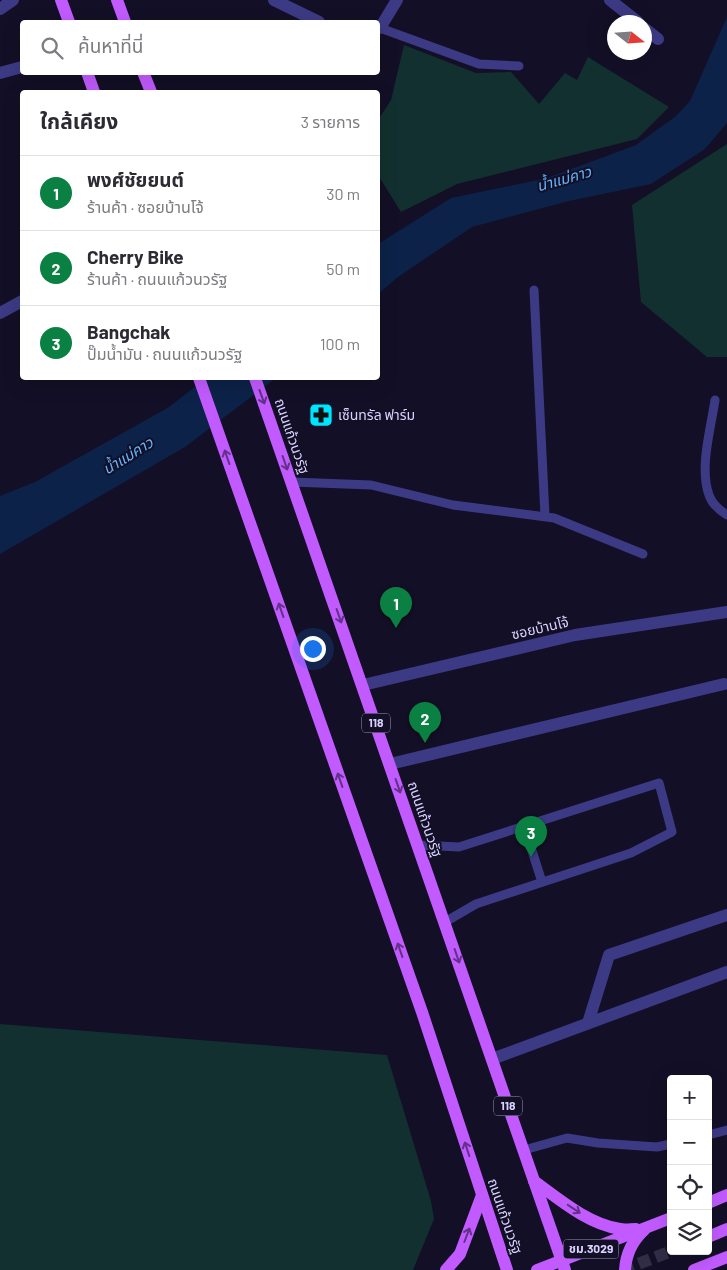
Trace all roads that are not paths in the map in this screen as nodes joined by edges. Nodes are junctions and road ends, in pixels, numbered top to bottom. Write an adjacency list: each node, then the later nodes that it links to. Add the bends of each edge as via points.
1 (13, 0): 7 (street)
2 (61, 0): 9 (main road)
3 (117, 0): 10 (main road)
4 (274, 0): 11 (street)
5 (397, 0): 12 (street)
6 (610, 0): 8 (street)
7 (0, 9)
8 (629, 15)
9 (68, 20)
10 (124, 20)
11 (315, 20)
12 (380, 26)
13 (380, 28): 16 (lane, via 479,64)
14 (652, 34): 15 (street)
15 (658, 39)
16 (519, 66)
17 (20, 68): 18 (street)
18 (0, 73)
19 (88, 75): 21 (main road)
20 (145, 75): 22 (main road)
21 (93, 90)
22 (150, 90)
23 (534, 290): 31 (lane)
24 (20, 302): 25 (street)
25 (0, 313)
26 (200, 380): 50 (main road, ถนนแก้วนวรัฐ, one-way to 26, via 422,1012)
27 (256, 380): 29 (main road, ถนนแก้วนวรัฐ / 118, one-way to 29)
28 (715, 400): 30 (lane, via 706,456 706,483 709,496)
29 (292, 482): 31 (lane, via 371,485 453,505); 35 (main road, ถนนแก้วนวรัฐ / 118, one-way to 35)
30 (727, 515)
31 (545, 516): 32 (lane)
32 (643, 554)
33 (727, 612): 35 (street, ซอยบ้านโจ้, via 575,635)
34 (724, 684): 36 (street)
35 (363, 685): 36 (main road, ถนนแก้วนวรัฐ / 118)
36 (390, 764): 38 (main road, ถนนแก้วนวรัฐ / 118, one-way to 38)
37 (524, 826): 38 (lane, via 459,847); 39 (lane); 39 (lane, via 659,783 672,832 631,853)
38 (418, 845): 41 (main road, ถนนแก้วนวรัฐ / 118)
39 (542, 882): 41 (lane, via 476,904)
40 (727, 915): 43 (street, via 610,955)
41 (445, 922): 44 (main road, ถนนแก้วนวรัฐ / 118, one-way to 44)
42 (727, 972): 43 (street)
43 (588, 1023): 44 (street)
44 (492, 1059): 48 (main road, ถนนแก้วนวรัฐ / 118)
45 (727, 1130): 46 (lane)
46 (712, 1134)
47 (667, 1145): 48 (lane, via 656,1147 567,1138)
48 (524, 1150): 49 (main road, ถนนแก้วนวรัฐ / 118)
49 (534, 1181): 54 (main road, one-way to 54, via 597,1222 621,1229); 58 (main road, ถนนแก้วนวรัฐ / 118)
50 (482, 1195): 59 (main road, one-way to 50, via 460,1254); 60 (main road, ถนนแก้วนวรัฐ)
51 (727, 1195): 52 (main road)
52 (712, 1201)
53 (667, 1220): 54 (main road, ชม.3029)
54 (646, 1228): 58 (main road, ชม.3029); 62 (main road, via 629,1250)
55 (727, 1230): 56 (main road)
56 (712, 1236)
57 (727, 1256): 63 (main road)
58 (563, 1265): 61 (main road, ชม.3029)
59 (446, 1270)
60 (507, 1270)
61 (537, 1270)
62 (625, 1270)
63 (694, 1270)

